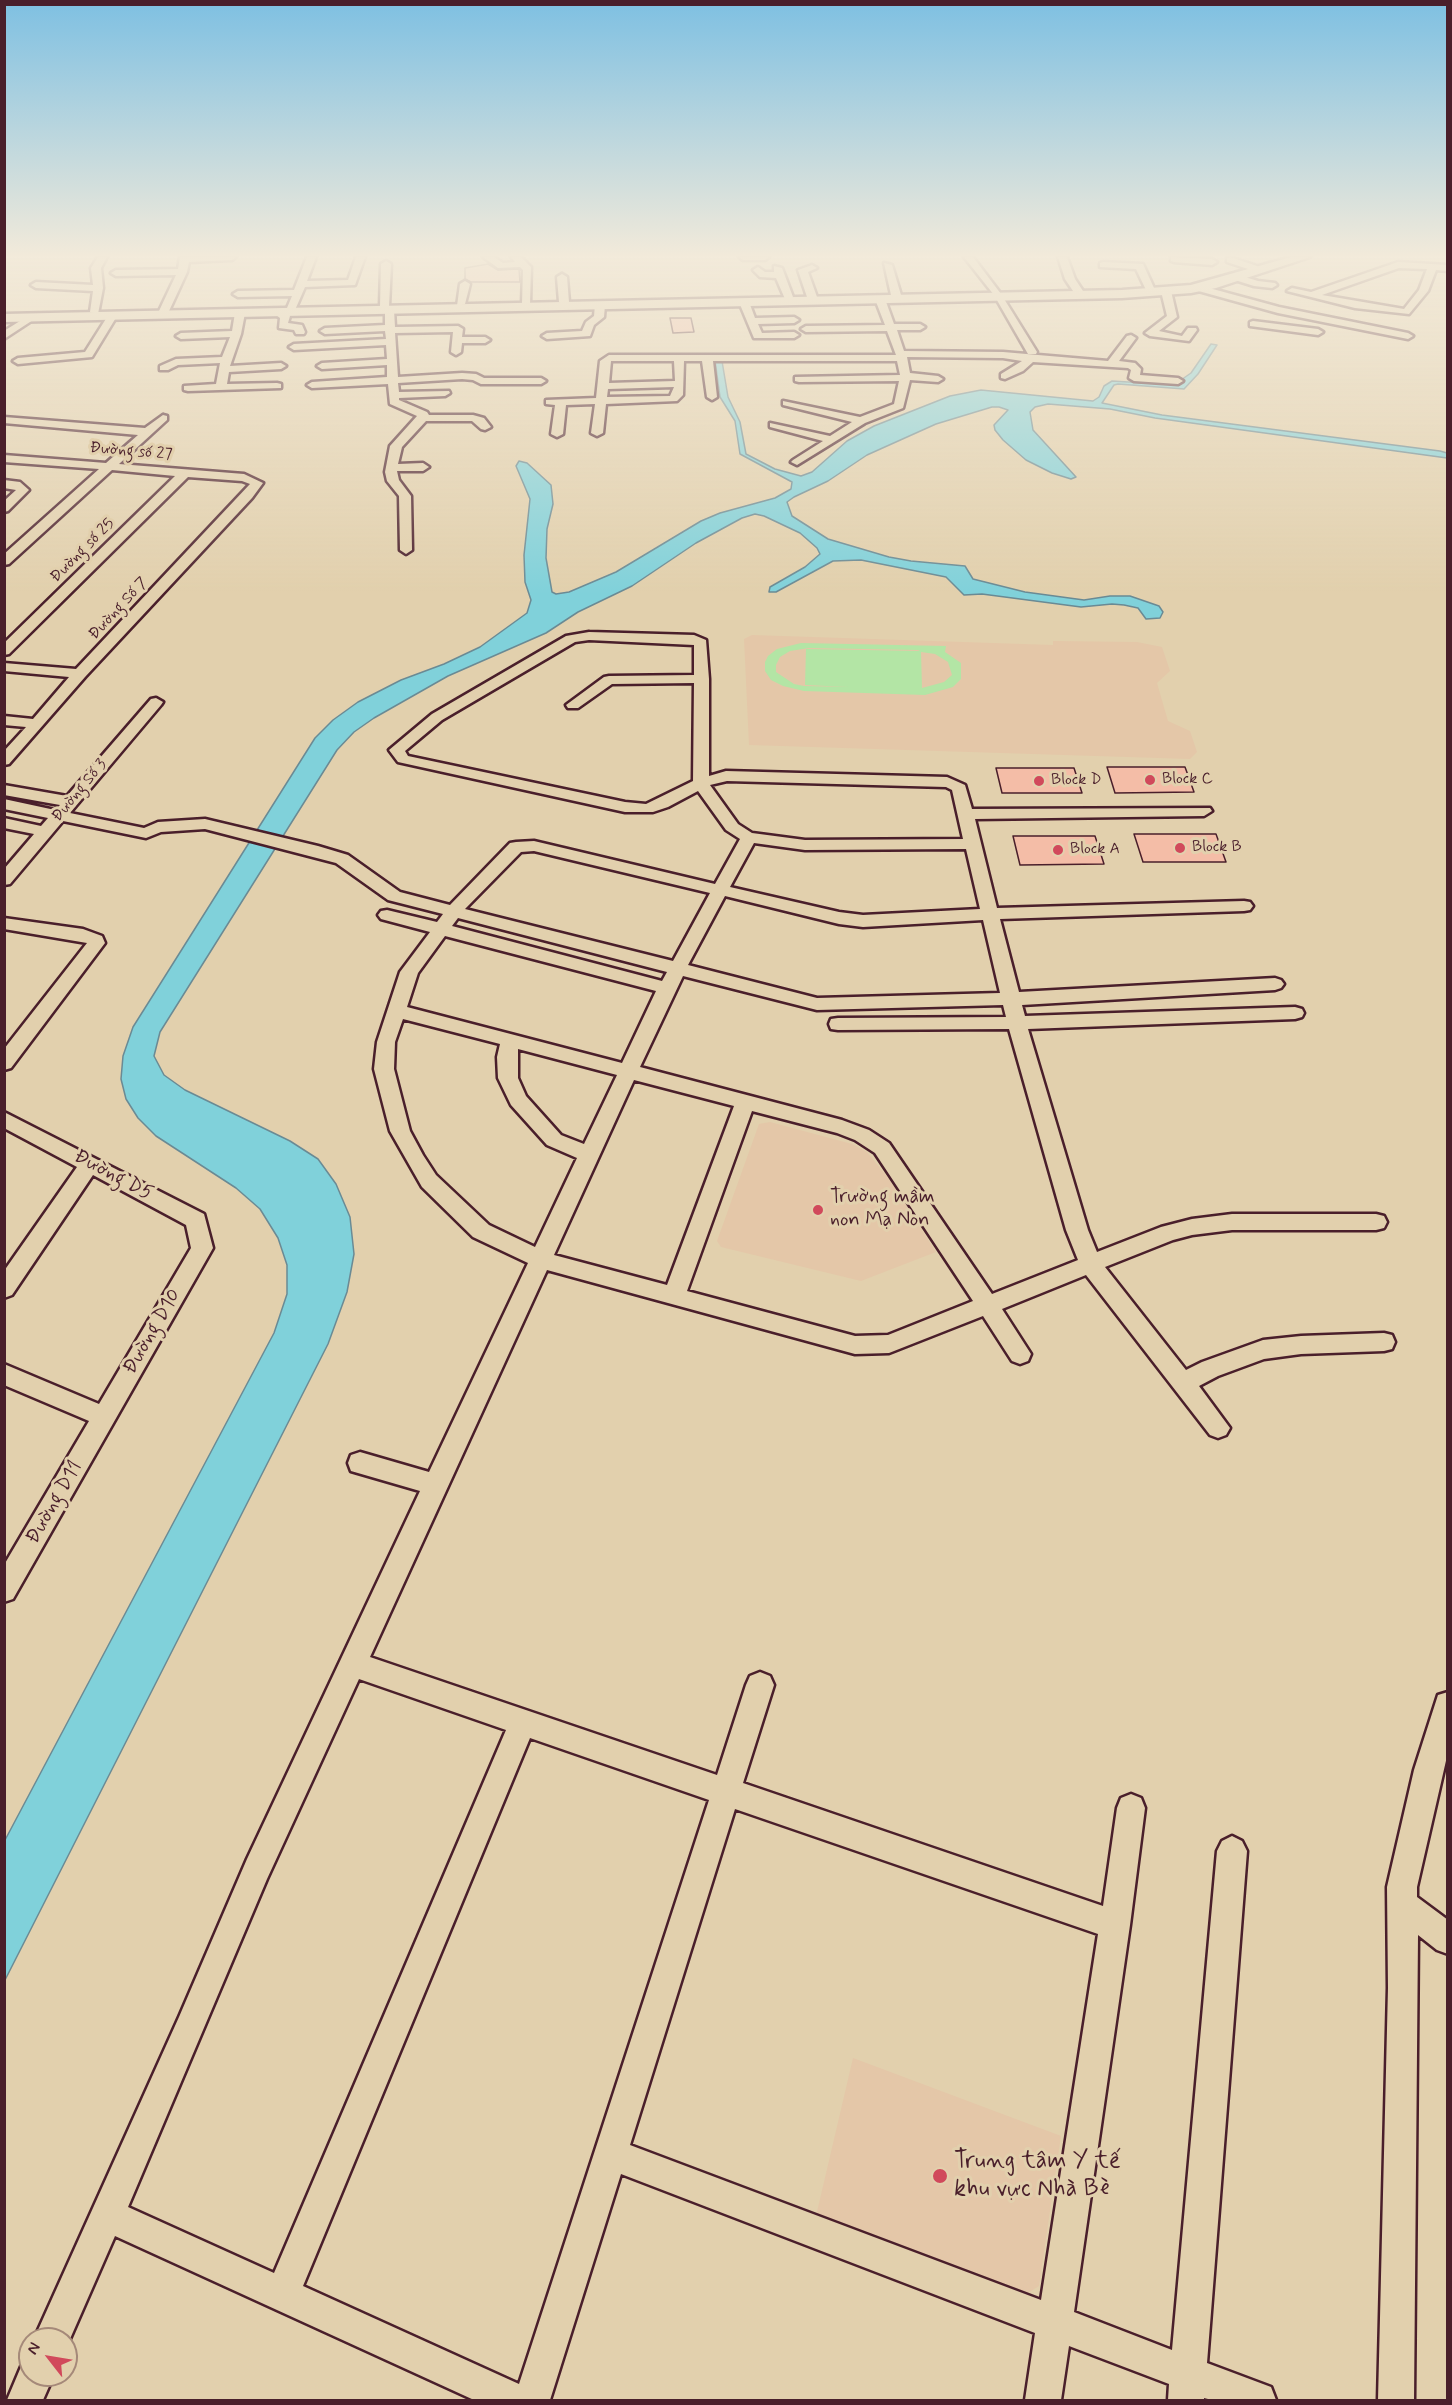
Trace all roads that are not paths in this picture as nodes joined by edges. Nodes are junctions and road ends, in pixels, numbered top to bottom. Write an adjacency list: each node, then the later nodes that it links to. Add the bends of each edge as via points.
1 (224, 369): 23 (street)
2 (391, 369): 13 (street)
3 (605, 369): 22 (street)
4 (634, 369): 11 (street)
5 (649, 369): 11 (street)
6 (680, 369): 19 (street)
7 (708, 369): 27 (street)
8 (903, 369): 17 (street)
9 (1019, 369): 12 (street)
10 (1135, 369): 18 (street, via 1134,378)
11 (641, 372): 19 (street); 22 (street)
12 (1005, 376)
13 (392, 379): 16 (street, via 462,376 480,381); 20 (street); 26 (street)
14 (799, 379): 17 (street)
15 (938, 380): 17 (street)
16 (541, 381)
17 (904, 381): 33 (street, via 897,408)
18 (1178, 381)
19 (680, 384): 28 (street, via 678,396 673,399)
20 (312, 385)
21 (277, 386): 23 (street)
22 (603, 386): 28 (street)
23 (221, 387): 24 (street)
24 (188, 388)
25 (445, 393): 26 (street)
26 (393, 395): 31 (street, via 395,404 421,413)
27 (712, 397)
28 (602, 401): 37 (street); 38 (street, via 555,401)
29 (787, 403): 33 (street)
30 (164, 418): 36 (street)
31 (423, 418): 35 (street, via 473,418); 44 (street, via 396,446)
32 (4, 420): 36 (street)
33 (861, 421): 39 (street)
34 (774, 424): 39 (street)
35 (485, 427)
36 (148, 432): 42 (street)
37 (597, 433)
38 (557, 434)
39 (830, 439): 41 (street)
40 (4, 458): 42 (street, Đường số 27)
41 (797, 462)
42 (110, 467): 45 (street, Đường số 27); 50 (street)
43 (423, 467): 44 (street)
44 (392, 468): 49 (street, via 393,481 405,496)
45 (185, 473): 46 (street, Đường số 27); 51 (street, Đường số 25)
46 (254, 481): 53 (street, Đường Số 7, via 256,485 248,495)
47 (10, 485): 48 (street, via 23,493)
48 (4, 508)
49 (406, 550)
50 (4, 561)
51 (4, 651)
52 (4, 667): 53 (street)
53 (80, 674): 58 (street, Đường Số 7)
54 (702, 679): 56 (street, via 609,680); 60 (street); 60 (street, via 698,640 571,639 437,717 397,750 403,759 625,807 662,804)
55 (156, 702): 62 (street, Đường Số 3)
56 (573, 705)
57 (4, 720): 58 (street)
58 (37, 724): 59 (street, Đường Số 7)
59 (4, 761)
60 (701, 783): 65 (street, via 733,775 947,782 959,788); 69 (street, via 732,827)
61 (4, 790): 62 (street)
62 (72, 802): 66 (street, Đường Số 3)
63 (4, 804): 66 (street)
64 (1203, 811): 65 (street)
65 (965, 814): 70 (street)
66 (59, 816): 68 (street, Đường Số 3); 74 (street, via 146,833 158,827 205,824 318,851 342,859 394,896)
67 (4, 823): 68 (street)
68 (46, 832): 71 (street, Đường Số 3)
69 (749, 837): 70 (street, via 805,845); 72 (street)
70 (973, 844): 75 (street)
71 (4, 880)
72 (720, 890): 74 (street, via 525,845 516,847); 75 (street, via 863,921); 79 (street)
73 (1244, 906): 75 (street)
74 (453, 912): 78 (street); 79 (street)
75 (991, 914): 82 (street)
76 (387, 915): 78 (street)
77 (4, 923): 88 (street, via 96,940 94,948)
78 (439, 929): 81 (street); 83 (street, via 409,972)
79 (677, 968): 81 (street); 82 (street, via 817,1004)
80 (1275, 984): 82 (street)
81 (667, 988): 89 (street)
82 (1012, 999): 85 (street)
83 (397, 1011): 87 (street); 96 (street, via 386,1042 384,1069 400,1131 416,1160 429,1181 481,1232)
84 (1295, 1013): 85 (street)
85 (1017, 1023): 86 (street); 97 (street, via 1077,1230)
86 (838, 1024)
87 (510, 1040): 89 (street); 92 (street, via 508,1078 518,1100 554,1140)
88 (4, 1063)
89 (628, 1071): 90 (street); 92 (street)
90 (746, 1103): 99 (street); 100 (street, via 842,1127 882,1148)
91 (4, 1119): 93 (street, Đường D5)
92 (590, 1155): 96 (street)
93 (90, 1164): 95 (street, Đường D5, via 196,1220); 98 (street)
94 (1376, 1222): 97 (street, via 1232,1222 1192,1227)
95 (201, 1248): 105 (street, Đường D10)
96 (541, 1260): 99 (street); 108 (street)
97 (1091, 1265): 100 (street); 104 (street)
98 (4, 1289)
99 (674, 1297): 100 (street, via 855,1345 889,1344)
100 (986, 1305): 102 (street)
101 (1384, 1342): 104 (street, via 1263,1350)
102 (1020, 1354)
103 (4, 1374): 105 (street)
104 (1183, 1383): 106 (street)
105 (105, 1417): 109 (street, Đường D11)
106 (1218, 1428)
107 (360, 1463): 108 (street)
108 (436, 1485): 110 (street)
109 (4, 1590)
110 (353, 1664): 113 (street); 121 (street, via 257,1869)
111 (760, 1685): 114 (street)
112 (1448, 1705): 117 (street, via 1428,1770 1402,1887)
113 (523, 1722): 114 (street); 122 (street)
114 (727, 1791): 118 (street); 120 (street)
115 (1131, 1808): 118 (street)
116 (1232, 1851): 125 (street)
117 (1402, 1904): 119 (street); 130 (street)
118 (1115, 1925): 123 (street)
119 (1448, 1939)
120 (611, 2154): 123 (street); 127 (street)
121 (108, 2215): 122 (street); 124 (street)
122 (282, 2294): 126 (street)
123 (1055, 2323): 125 (street); 128 (street)
124 (57, 2327)
125 (1187, 2387): 129 (street)
126 (514, 2400)
127 (532, 2400)
128 (1043, 2400)
129 (1258, 2400)
130 (1396, 2400)

